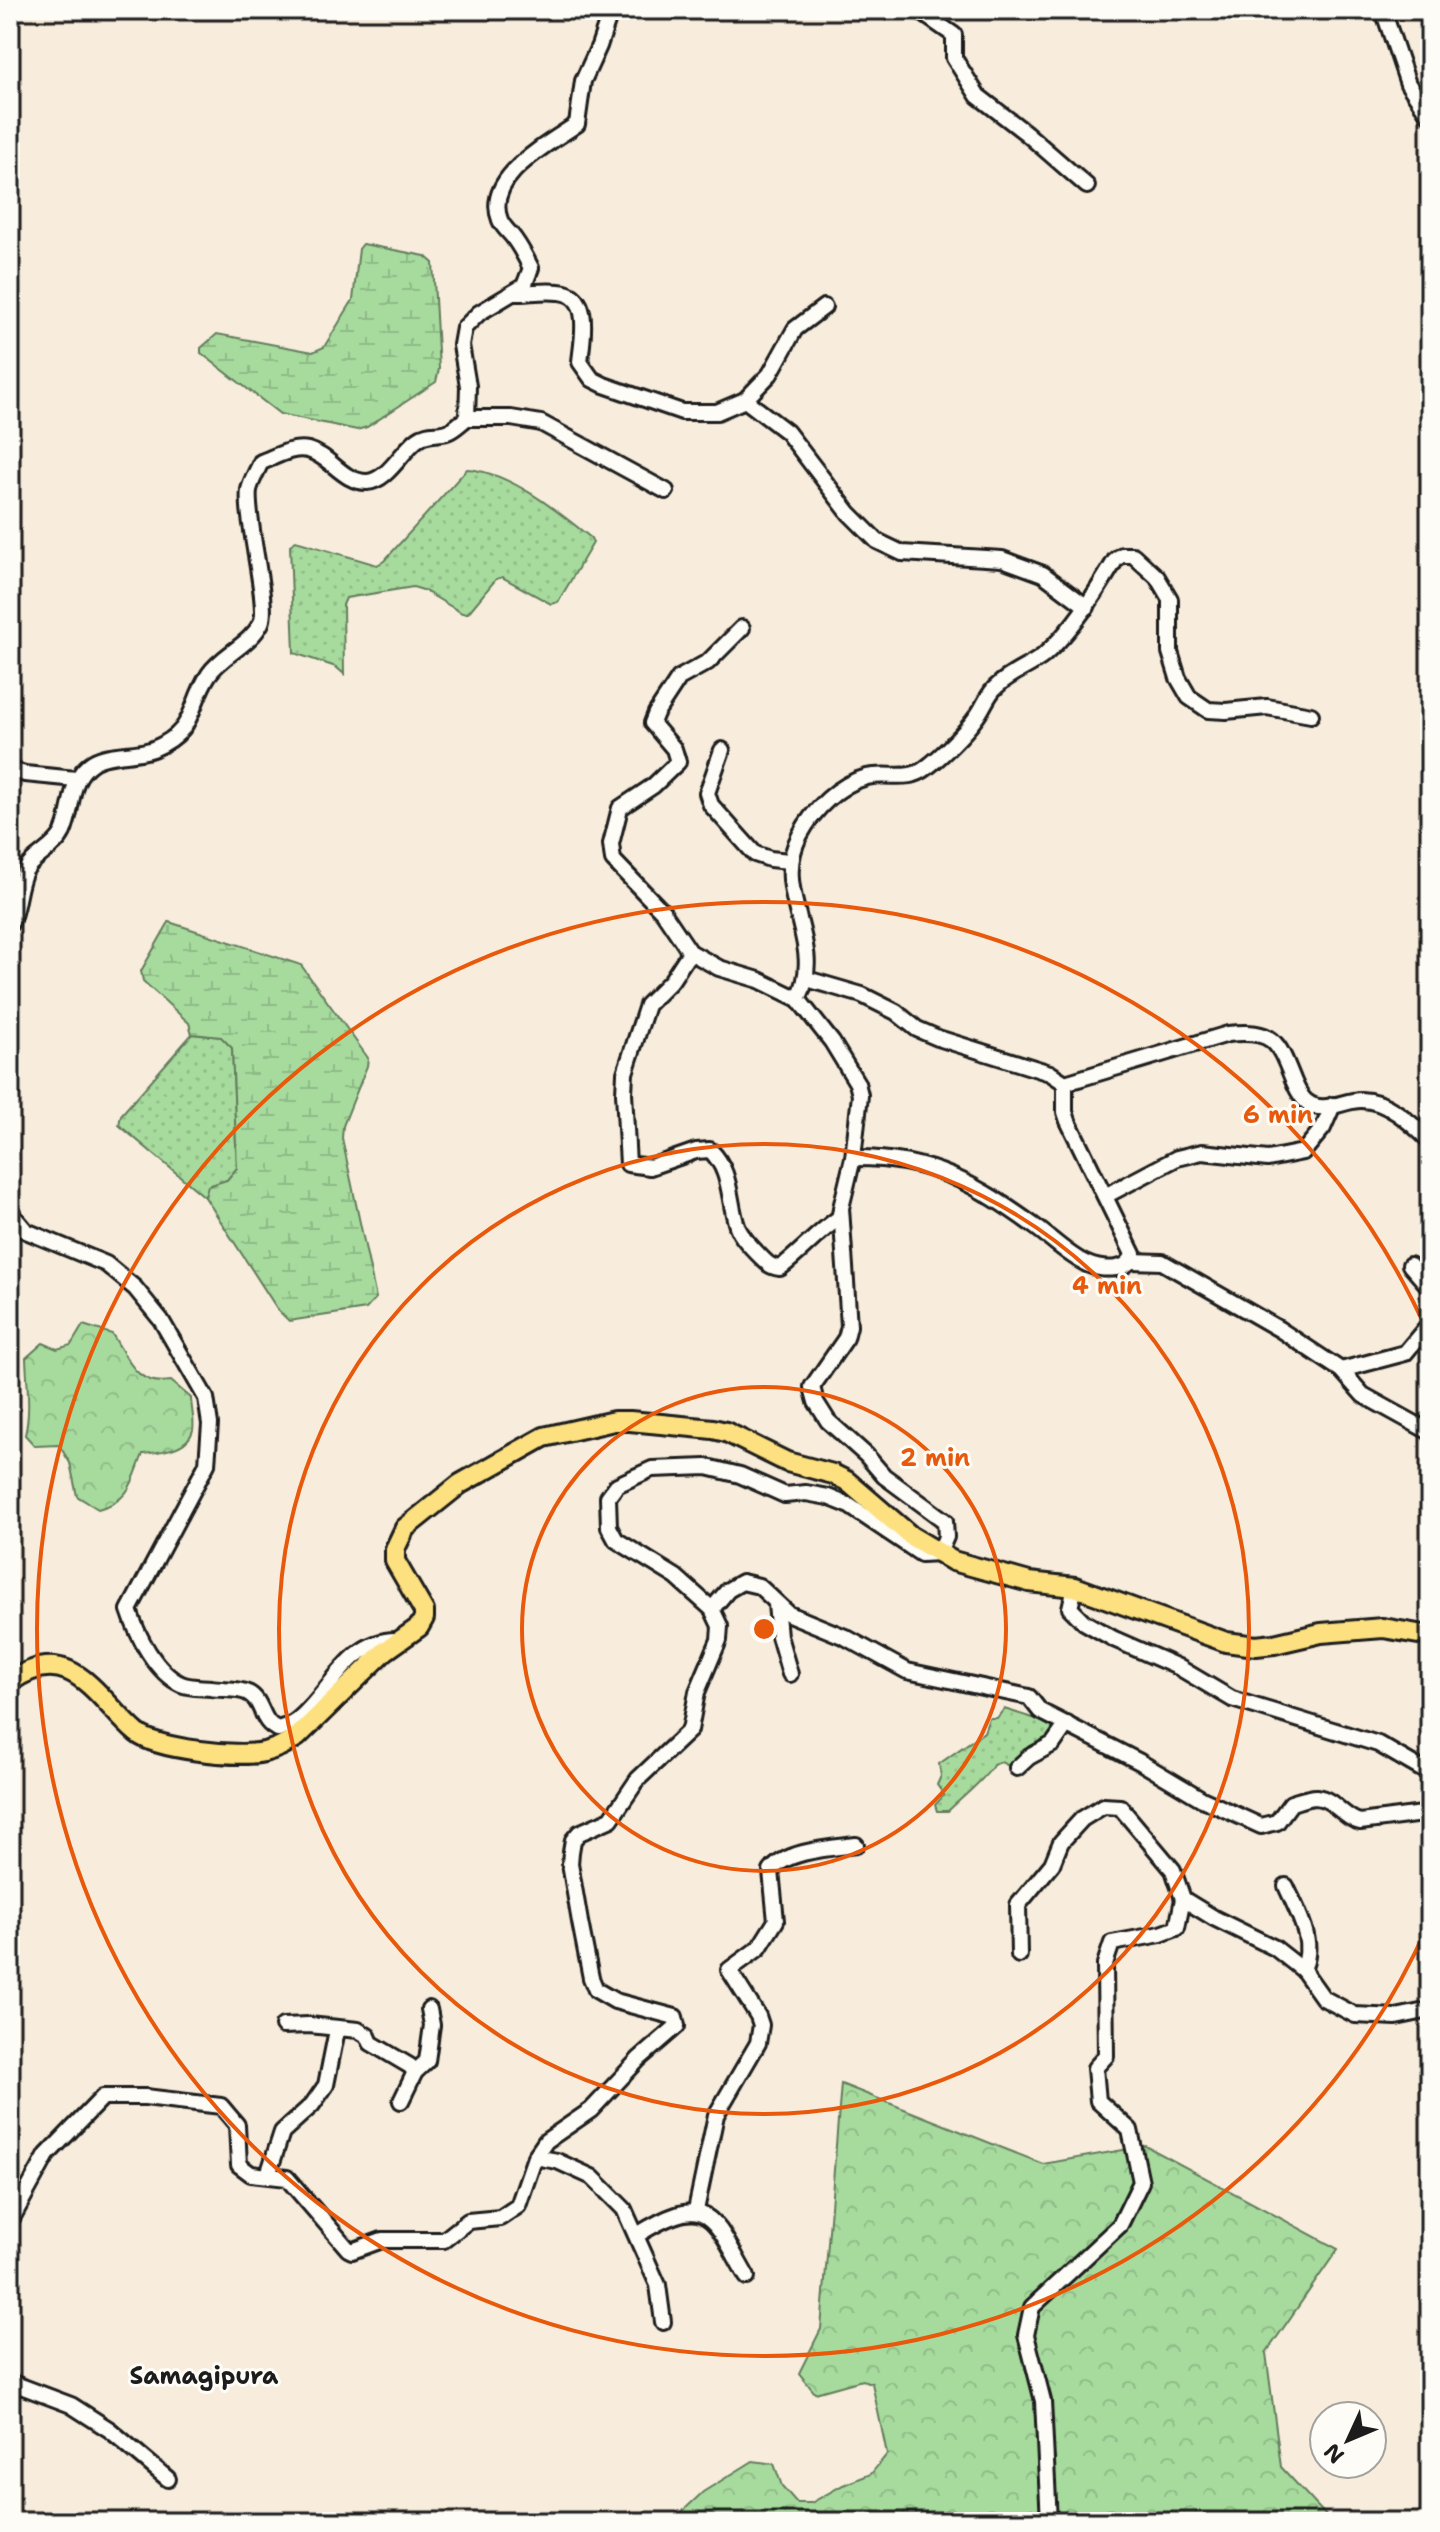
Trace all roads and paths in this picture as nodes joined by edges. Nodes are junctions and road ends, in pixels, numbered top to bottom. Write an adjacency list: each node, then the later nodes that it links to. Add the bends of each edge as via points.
1 (611, 10): 6 (street, via 583,81 577,124 516,167 499,193 500,222 531,268 524,286)
2 (918, 10): 5 (street, via 951,30 954,58 978,96)
3 (1383, 10): 4 (street, via 1408,84)
4 (1430, 116)
5 (1087, 186)
6 (514, 293): 8 (street, via 563,291 578,301 583,315 580,362 604,385 682,412 717,412); 9 (street, via 464,328)
7 (824, 307): 8 (street, via 795,329 770,374)
8 (745, 400): 11 (street, via 787,432 877,541 902,553 1002,559 1043,574)
9 (467, 418): 10 (street, via 541,423); 16 (street, via 449,432 425,434 380,478 367,482 346,477 307,449 261,462 249,491 262,621 209,675 189,720 174,738 151,750 95,761)
10 (666, 491)
11 (1087, 607): 13 (street, via 1116,559 1133,555 1157,577 1170,599 1170,652 1189,697 1208,710 1267,707); 17 (street, via 1042,656 996,686 976,718 925,769 910,776 868,777 825,802 800,834)
12 (742, 628): 19 (street, via 708,662 679,678 656,713 652,723 678,762 620,808 611,844 613,860 663,912)
13 (1311, 715)
14 (722, 750): 17 (street, via 707,793 711,805 755,854)
15 (10, 770): 16 (street)
16 (76, 779): 18 (street, via 66,826 25,871)
17 (789, 861): 20 (street, via 790,887 807,948)
18 (10, 924)
19 (690, 952): 21 (street); 27 (street, via 647,1005 625,1073 628,1164 650,1167 710,1150 720,1159 731,1187 737,1227 770,1267 780,1268 794,1258 839,1218)
20 (807, 979): 21 (street); 22 (street, via 862,995 938,1038 1050,1073)
21 (798, 999): 25 (street, via 857,1083)
22 (1065, 1083): 23 (street, via 1245,1032 1279,1045 1305,1101 1318,1108); 26 (street, via 1068,1121)
23 (1333, 1105): 24 (street, via 1362,1100 1386,1107); 26 (street, via 1303,1152 1268,1159 1202,1152 1177,1158)
24 (1430, 1141)
25 (853, 1158): 27 (street); 29 (street, via 926,1167 973,1184 1087,1264 1115,1268)
26 (1105, 1196): 29 (street, via 1130,1245)
27 (841, 1208): 35 (street, via 849,1326 812,1387 816,1402 828,1421 884,1476 945,1521)
28 (10, 1212): 40 (street, via 26,1231 106,1264 135,1288 161,1320 206,1398 207,1464 129,1610 137,1636 168,1676 183,1685 247,1693 278,1729 295,1721 360,1650)
29 (1132, 1261): 33 (street, via 1162,1262)
30 (1410, 1265): 31 (street)
31 (1430, 1288)
32 (1430, 1323): 33 (street, via 1405,1353)
33 (1341, 1370): 34 (street, via 1363,1395)
34 (1430, 1432)
35 (939, 1553): 36 (main road, via 1029,1582); 38 (street, via 921,1554 828,1497 785,1495 707,1467 652,1469 617,1485 608,1497 609,1527 616,1540 676,1577); 40 (main road, via 833,1474 787,1462 713,1429 614,1421 557,1432 517,1450 460,1484 405,1528 395,1561 424,1618)
36 (1075, 1587): 39 (main road, via 1226,1642 1256,1646 1383,1628); 45 (street, via 1070,1608 1114,1639 1178,1667 1232,1699 1378,1744)
37 (776, 1604): 38 (street, via 759,1586 742,1582); 41 (street); 43 (street, via 907,1671 1029,1697 1040,1711)
38 (712, 1609): 58 (street, via 720,1626 719,1640 697,1692 690,1730 638,1779 611,1819 579,1833 571,1852 596,1990 615,2001 675,2017 677,2026 591,2110 546,2141)
39 (1430, 1636)
40 (402, 1641): 42 (main road, via 385,1651 297,1737 262,1753 150,1741 90,1682 61,1668 44,1667)
41 (790, 1674)
42 (10, 1682)
43 (1067, 1724): 44 (street, via 1053,1744); 46 (street, via 1261,1826 1277,1822 1291,1803 1315,1797 1360,1822)
44 (1017, 1768)
45 (1430, 1774)
46 (1430, 1813)
47 (856, 1845): 60 (street, via 816,1849 777,1863 771,1871 776,1921 759,1948 729,1970 758,2016 758,2043 716,2115)
48 (1286, 1886): 51 (street, via 1307,1934 1309,1958)
49 (1183, 1899): 50 (street, via 1173,1870 1120,1807 1103,1806 1061,1842 1052,1864 1018,1905); 51 (street, via 1275,1948); 67 (street, via 1177,1928 1112,1943 1105,1964 1106,2056 1095,2068 1098,2101 1130,2130 1141,2182 1120,2225 1032,2307 1026,2335 1043,2401)
50 (1019, 1955)
51 (1303, 1970): 53 (street, via 1323,1998 1355,2015 1396,2017)
52 (429, 2009): 56 (street, via 427,2061)
53 (1430, 2010)
54 (283, 2026): 55 (street)
55 (337, 2030): 56 (street, via 358,2030); 59 (street, via 326,2085 282,2132)
56 (415, 2072): 57 (street)
57 (401, 2101)
58 (535, 2157): 59 (street, via 518,2206 500,2218 468,2221 444,2240 382,2240 352,2251 287,2178); 62 (street, via 592,2177 624,2209)
59 (268, 2175): 61 (street, via 251,2174 239,2165 237,2125 221,2106 103,2097 47,2155)
60 (696, 2210): 62 (street, via 661,2220); 63 (street, via 718,2227)
61 (10, 2222)
62 (637, 2235): 64 (street, via 658,2285)
63 (747, 2277)
64 (663, 2322)
65 (10, 2382): 66 (street, via 71,2405)
66 (168, 2479)
67 (1049, 2522)

